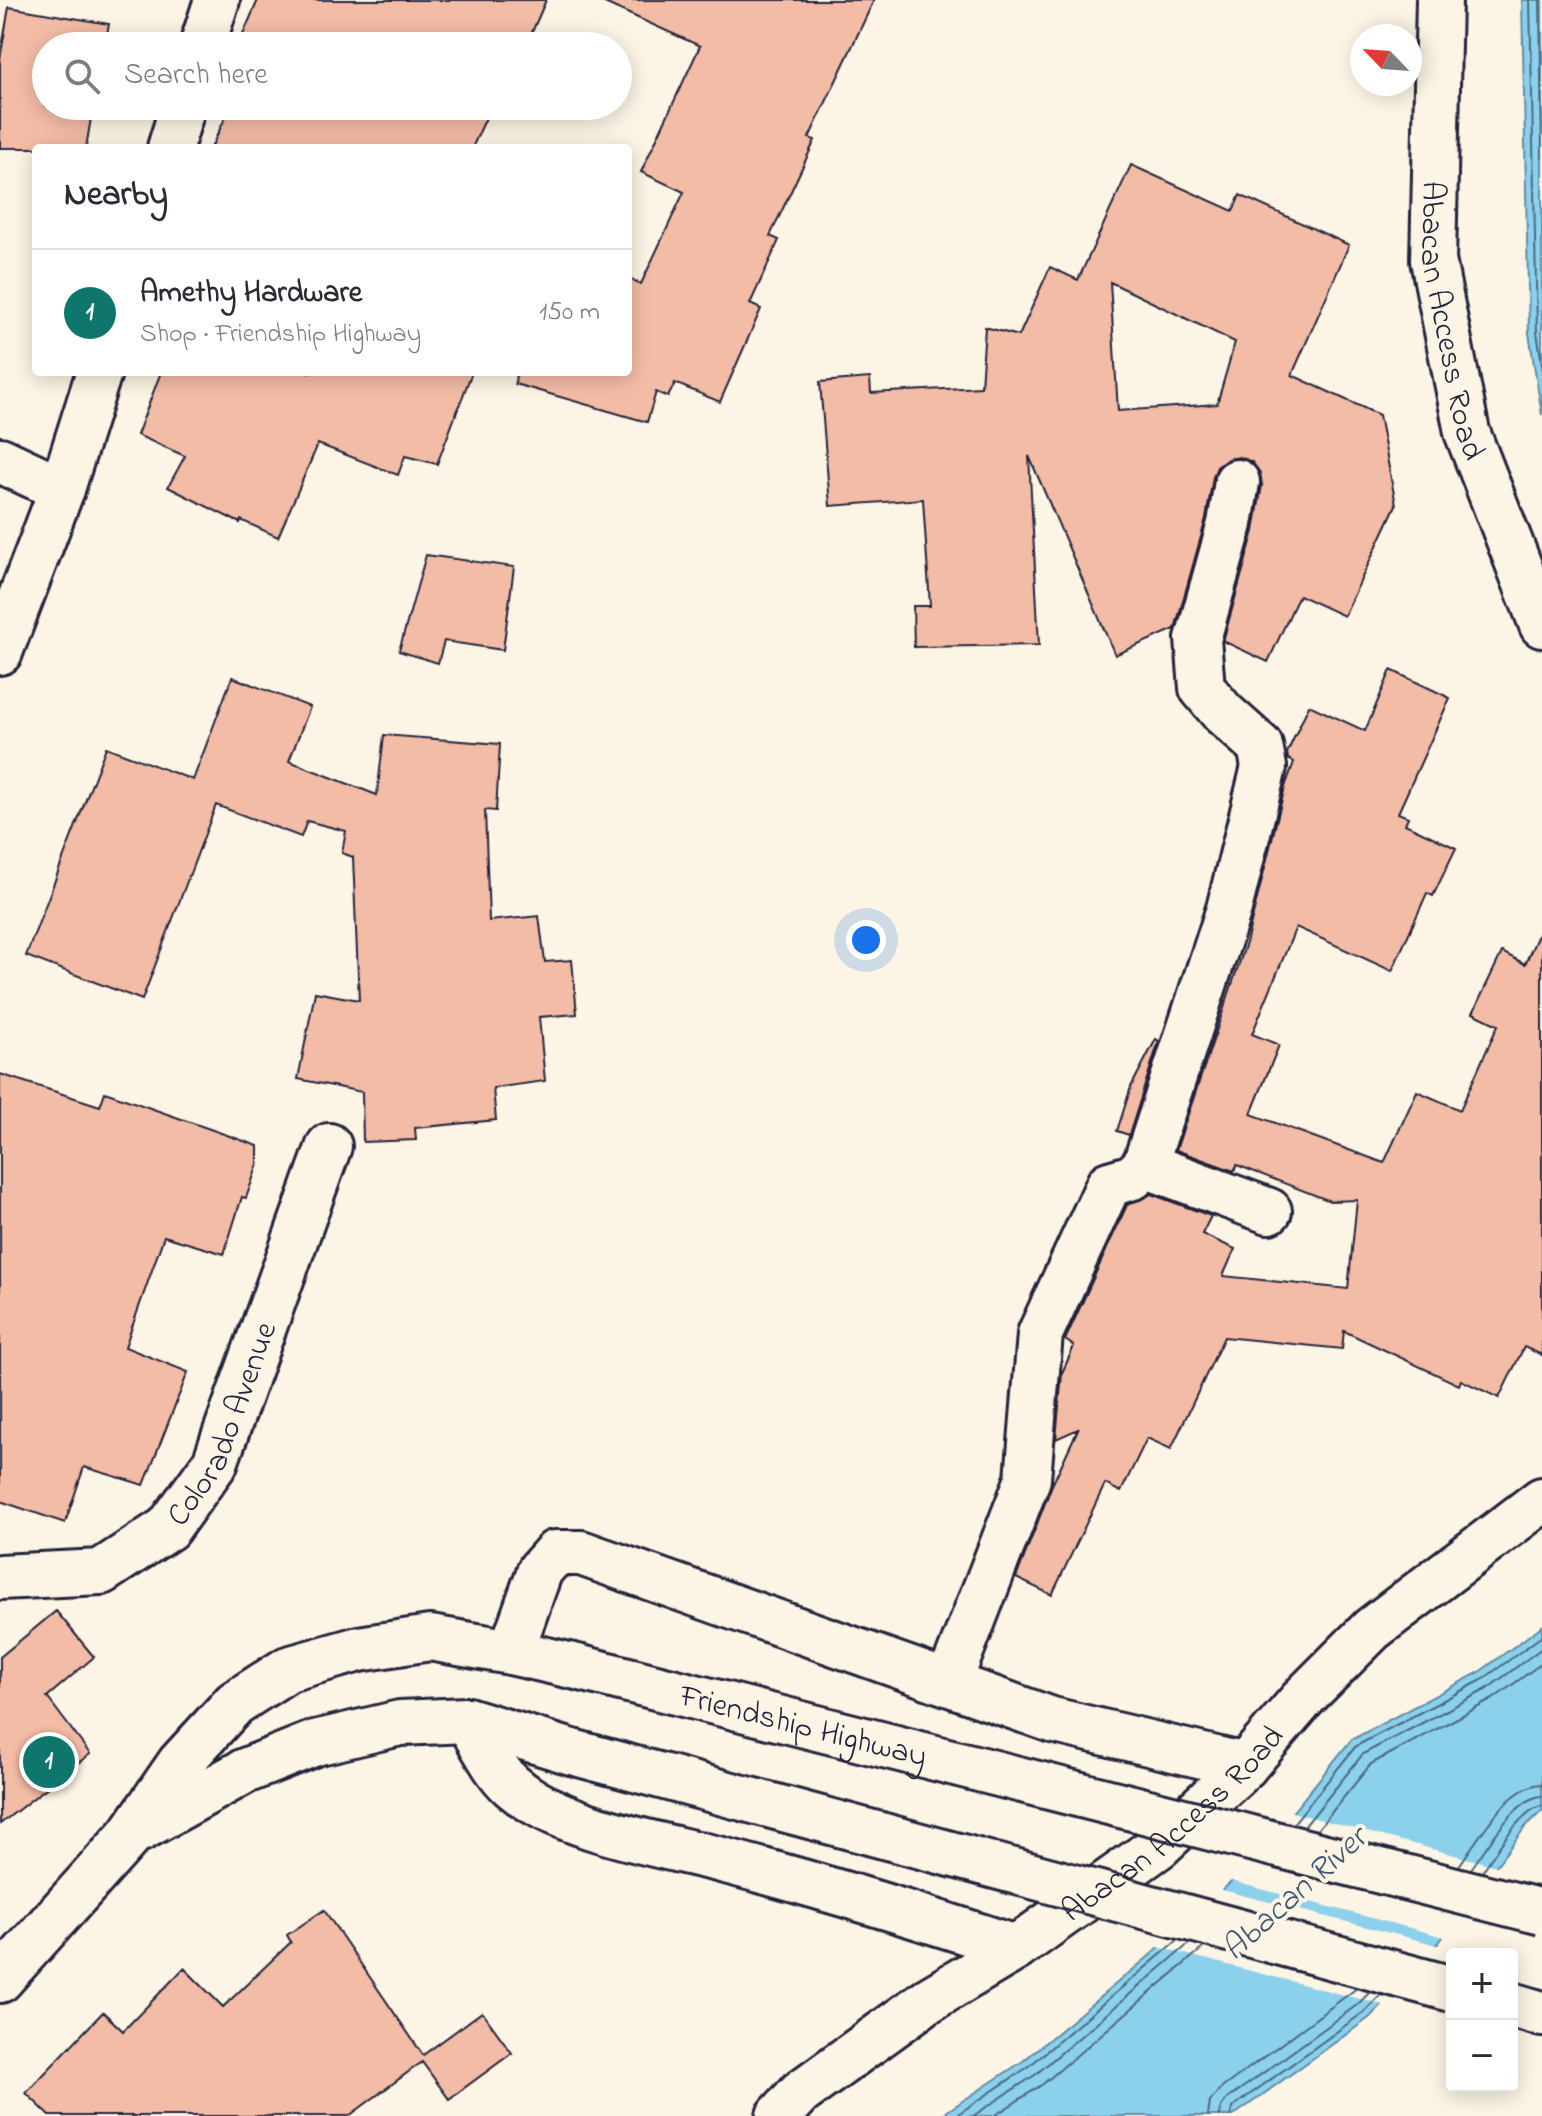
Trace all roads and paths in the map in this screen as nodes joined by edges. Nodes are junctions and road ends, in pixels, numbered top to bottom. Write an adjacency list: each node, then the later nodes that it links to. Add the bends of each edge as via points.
1 (217, 0): 3 (street)
2 (1439, 0): 10 (street, Abacan Access Road, via 1433,260 1467,432)
3 (207, 32)
4 (179, 120): 5 (street)
5 (171, 144)
6 (98, 376): 9 (street)
7 (0, 460): 9 (street)
8 (1237, 482): 13 (street, via 1198,639 1202,688 1260,746 1264,767 1229,909)
9 (62, 489): 11 (street)
10 (1542, 625)
11 (0, 652)
12 (329, 1146): 16 (street, Colorado Avenue, via 215,1463 168,1528 101,1572)
13 (1145, 1165): 14 (street); 18 (street, via 1133,1177 1109,1184 1040,1334 1028,1479)
14 (1269, 1211)
15 (1542, 1500): 20 (street, Abacan Access Road, via 1372,1629)
16 (0, 1577)
17 (511, 1652): 18 (street, via 540,1570 555,1553 581,1553); 21 (street, Friendship Highway, via 430,1638 359,1649 288,1669 235,1703 180,1763); 22 (street, Friendship Highway, bridge)
18 (949, 1682): 20 (street, via 1052,1720)
19 (467, 1720): 21 (street, Friendship Highway, via 400,1723 315,1743 245,1771); 23 (street, via 511,1785 588,1825 870,1901); 25 (street, Friendship Highway, bridge)
20 (1245, 1766): 23 (street, Abacan Access Road, via 1159,1846)
21 (131, 1834): 24 (street, Friendship Highway)
22 (1542, 1912)
23 (1016, 1948): 28 (street, Abacan Access Road, via 927,2001 800,2093)
24 (0, 1980)
25 (1446, 1987)
26 (1518, 2007): 27 (street)
27 (1542, 2014)
28 (779, 2116)

